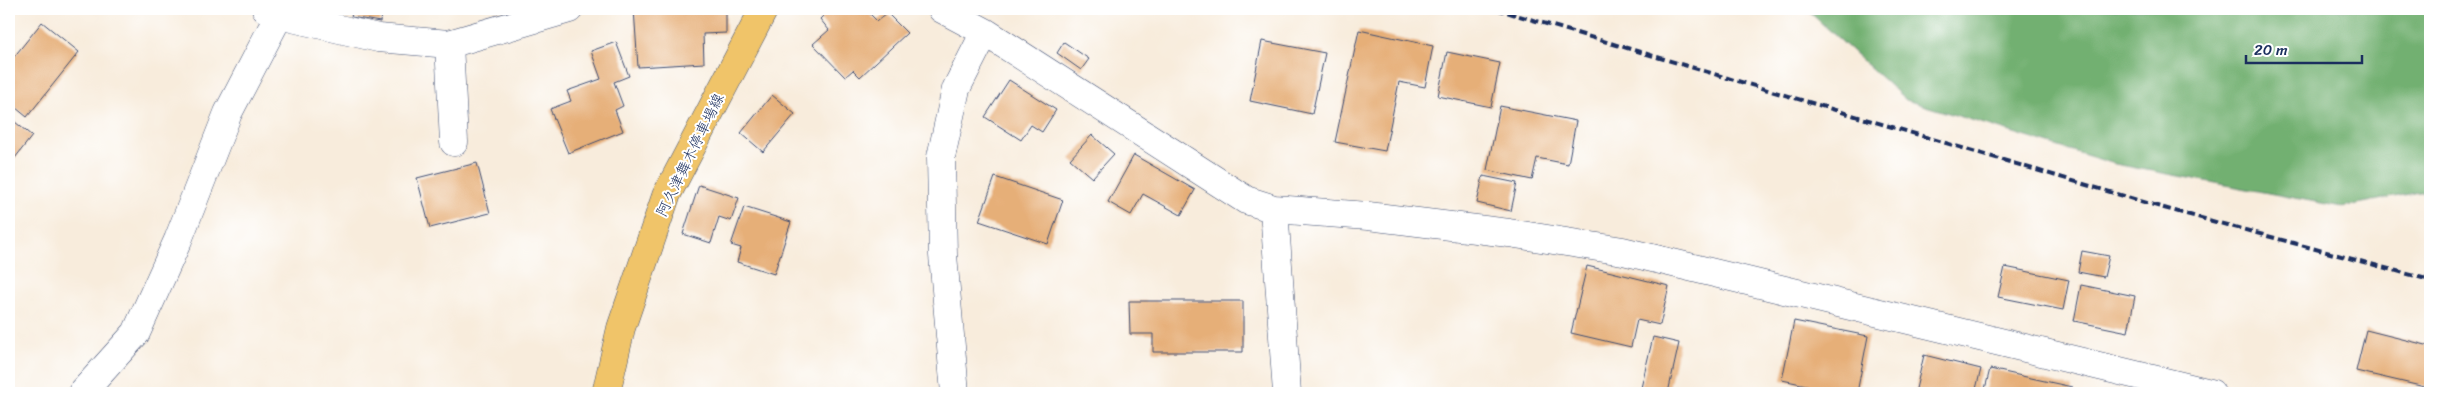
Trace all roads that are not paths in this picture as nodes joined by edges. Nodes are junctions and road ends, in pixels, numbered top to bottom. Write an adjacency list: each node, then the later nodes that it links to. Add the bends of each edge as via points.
1 (569, 9): 6 (street)
2 (764, 9): 11 (main road, 阿久津舞木停車場線, via 666,196 621,328)
3 (942, 9): 5 (street)
4 (272, 12): 6 (street, via 378,38); 10 (street, via 136,333)
5 (985, 32): 8 (street, via 1246,200); 12 (street, via 956,89 941,157 943,256)
6 (449, 44): 7 (street)
7 (454, 142)
8 (1274, 209): 9 (street, via 1368,216 1623,251); 13 (street)
9 (2145, 386): 14 (street)
10 (82, 393)
11 (606, 393)
12 (955, 393)
13 (1287, 393)
14 (2211, 393)

